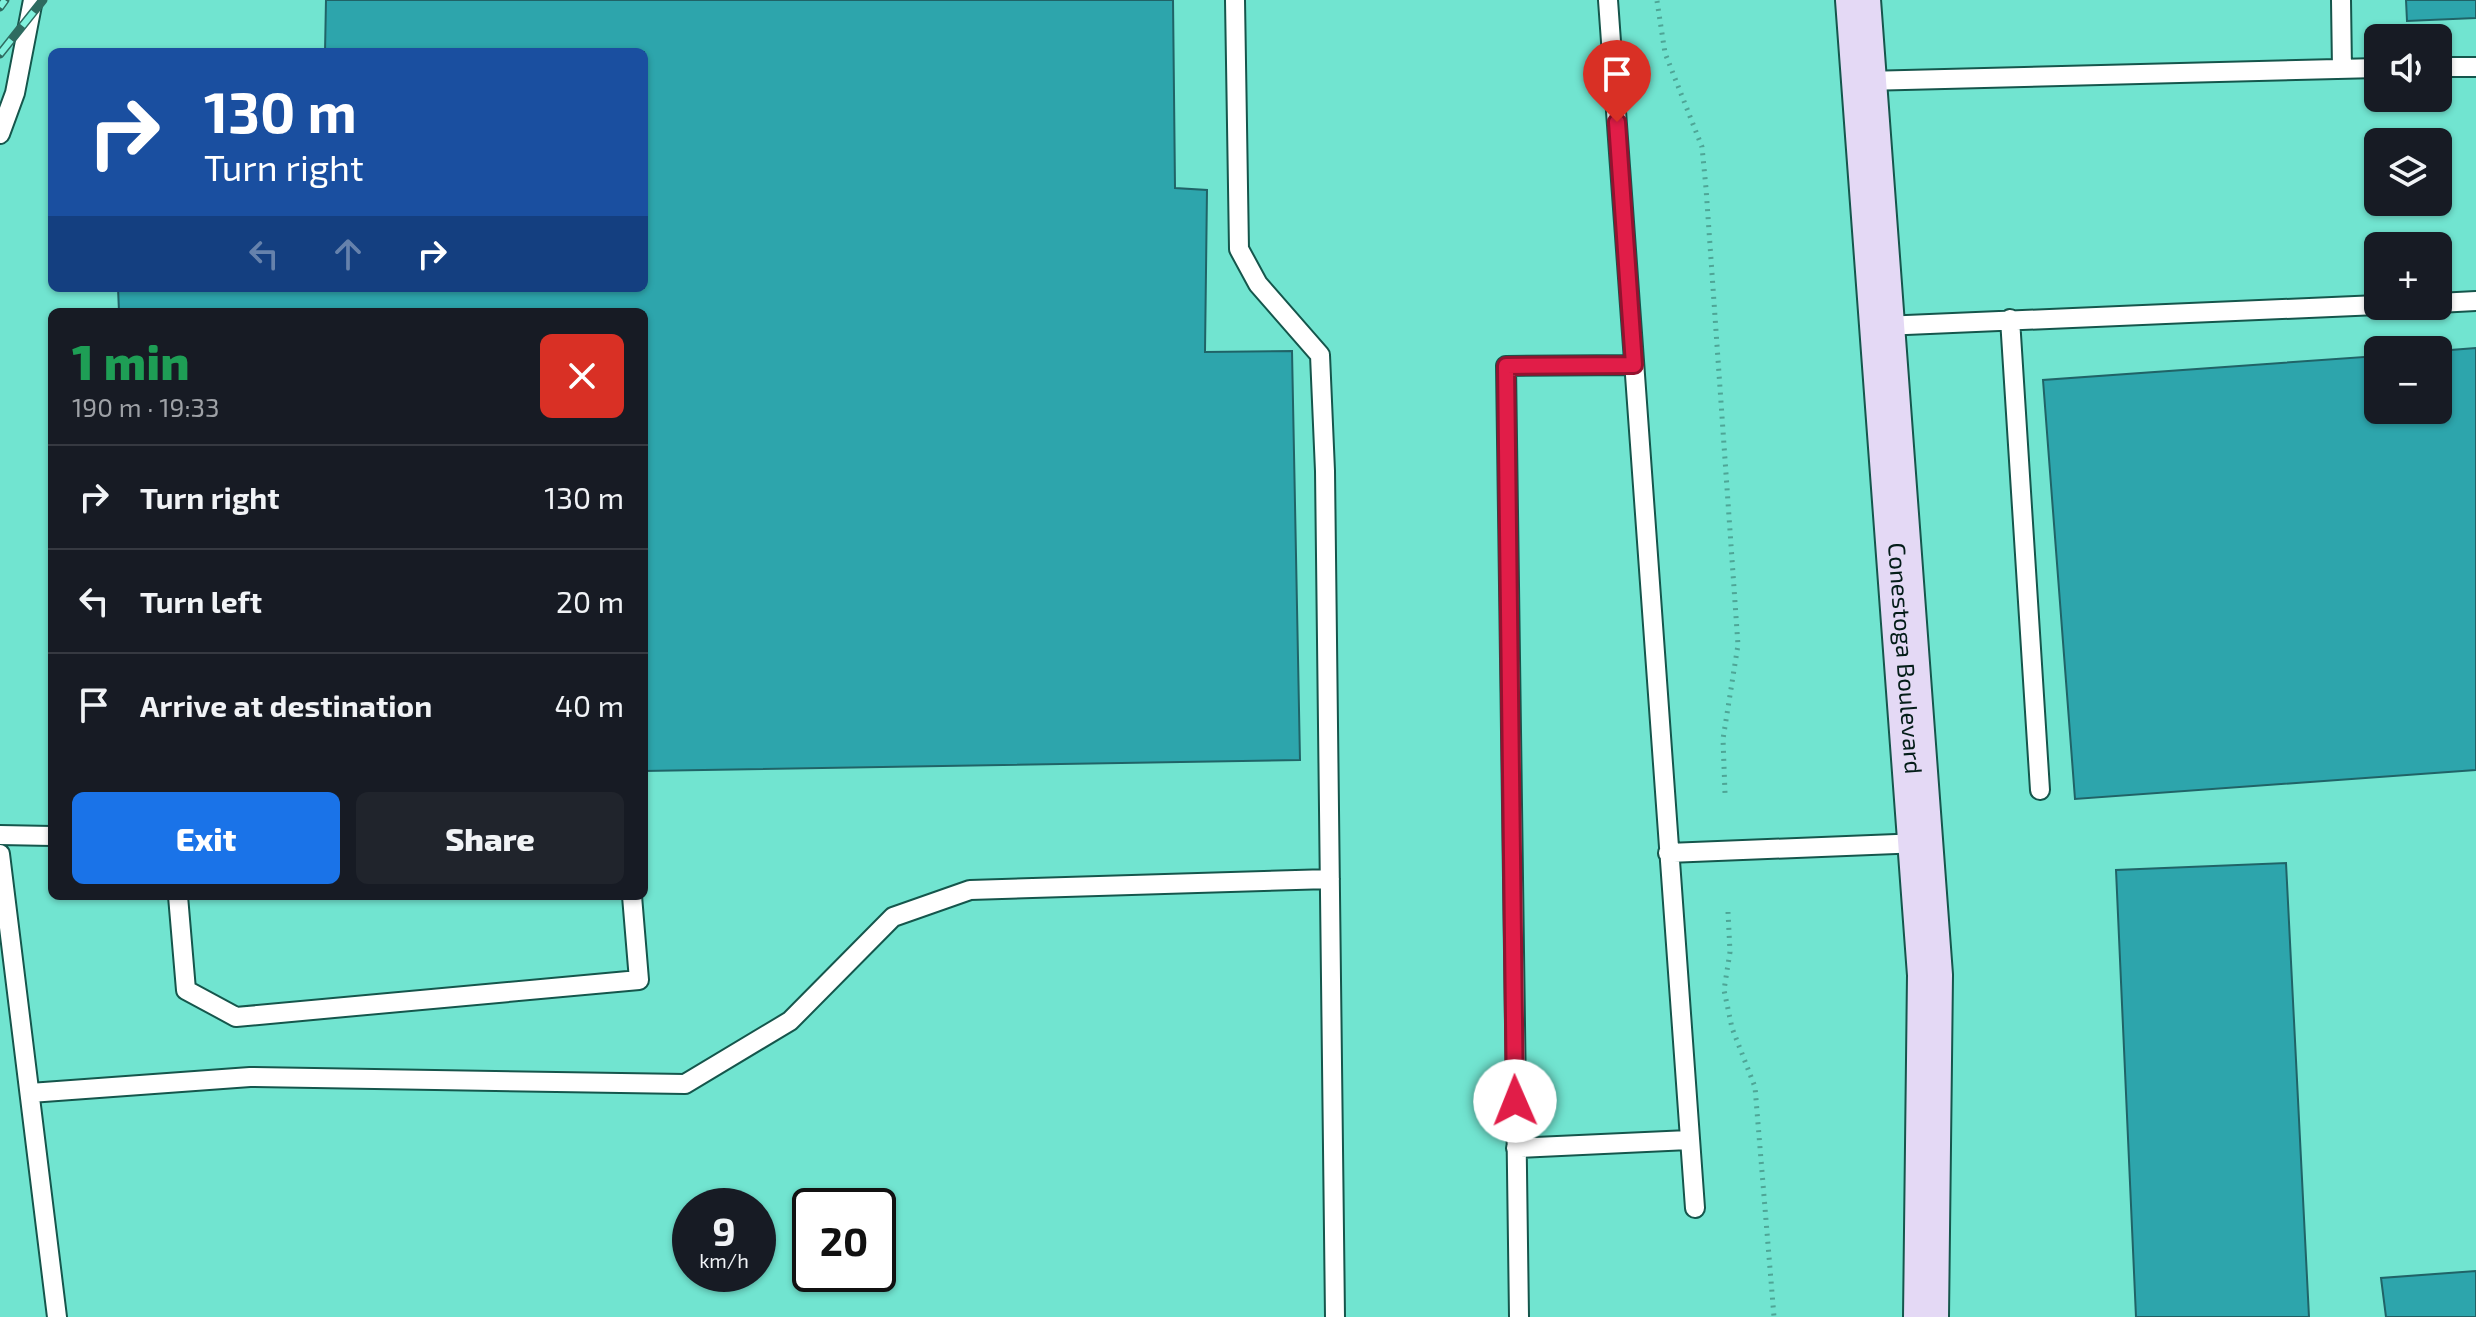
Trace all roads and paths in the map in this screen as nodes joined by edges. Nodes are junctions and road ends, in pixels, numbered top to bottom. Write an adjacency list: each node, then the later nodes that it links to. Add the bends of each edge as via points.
1 (33, 0): 12 (lane, via 15,93)
2 (1235, 0): 26 (lane, via 1239,249 1258,284 1320,355)
3 (1608, 0): 18 (lane)
4 (1858, 0): 11 (street, Conestoga Boulevard)
5 (2341, 0): 10 (lane)
6 (1657, 1): 20 (path, via 1665,53 1702,147 1706,188 1738,645 1723,739)
7 (2452, 67): 8 (lane)
8 (2476, 67)
9 (2364, 68): 10 (lane)
10 (2342, 69): 11 (lane)
11 (1865, 81): 17 (street, Conestoga Boulevard)
12 (0, 134)
13 (2476, 301): 14 (lane)
14 (2452, 302)
15 (2364, 306): 16 (lane)
16 (2010, 319): 17 (lane); 19 (lane)
17 (1883, 326): 23 (street, Conestoga Boulevard)
18 (1634, 365): 24 (lane); 32 (lane, via 1506,366)
19 (2040, 790)
20 (1725, 793)
21 (0, 835): 22 (lane)
22 (48, 836)
23 (1921, 843): 24 (lane); 38 (street, Conestoga Boulevard, via 1930,975)
24 (1668, 853): 31 (lane)
25 (0, 854): 30 (lane)
26 (1330, 879): 30 (lane, via 970,890 893,917 790,1021 685,1084 250,1077); 35 (lane)
27 (178, 900): 28 (lane, via 186,990 236,1017 639,980)
28 (632, 900)
29 (1728, 912): 37 (path, via 1730,952 1724,990 1755,1087)
30 (30, 1093): 34 (lane)
31 (1689, 1140): 32 (lane); 33 (lane)
32 (1516, 1148): 36 (lane)
33 (1695, 1208)
34 (57, 1317)
35 (1335, 1317)
36 (1519, 1317)
37 (1774, 1317)
38 (1926, 1317)

